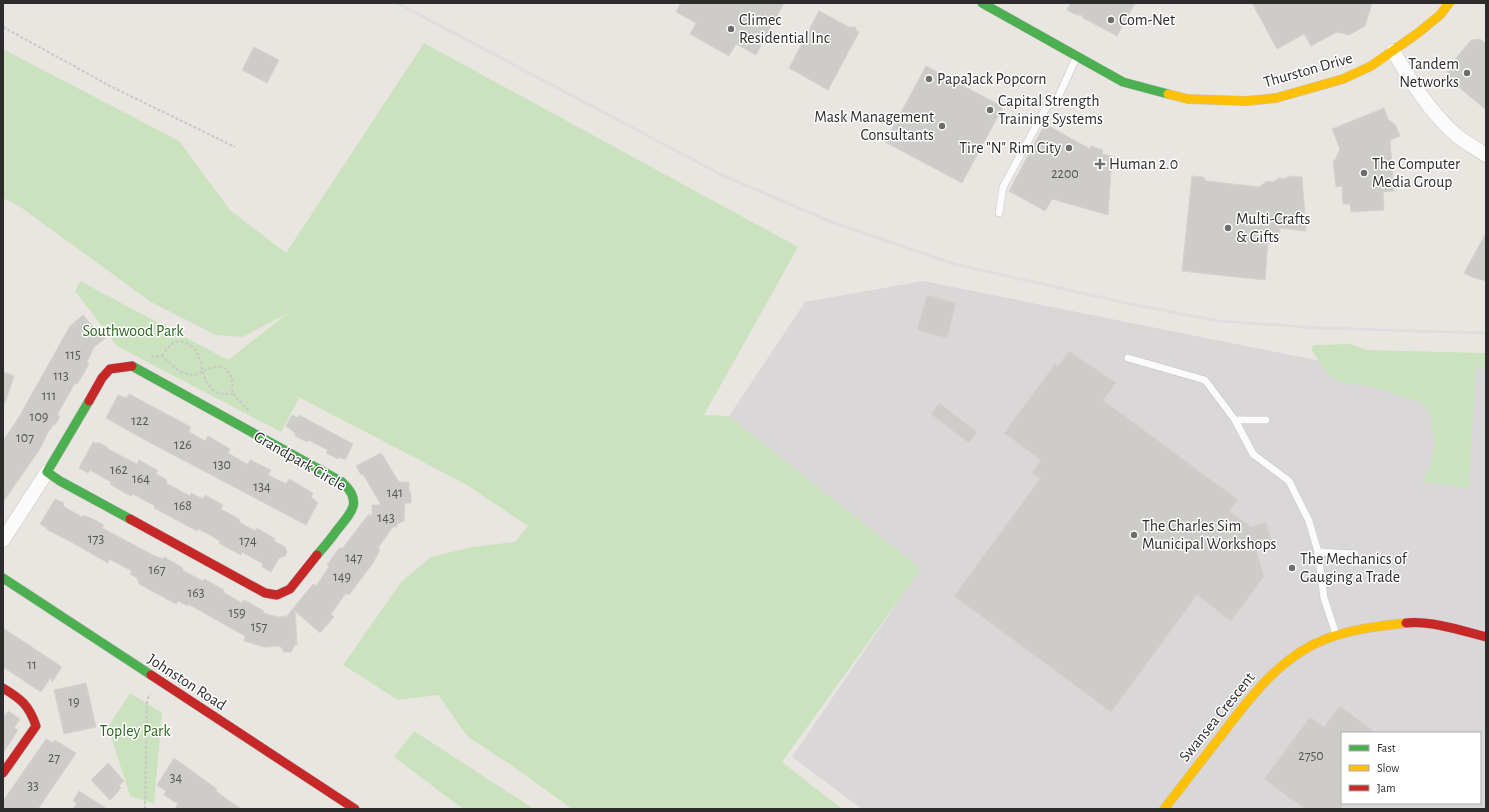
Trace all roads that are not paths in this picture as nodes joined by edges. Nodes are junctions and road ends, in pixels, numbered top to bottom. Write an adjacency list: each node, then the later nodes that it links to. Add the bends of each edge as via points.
1 (982, 3): 4 (street, Thurston Drive)
2 (1449, 3): 3 (street, Thurston Drive, via 1418,33)
3 (1393, 51): 4 (street, Thurston Drive, via 1371,66 1343,79 1276,98 1246,101 1188,99 1123,82); 5 (street, via 1437,116 1456,135)
4 (1077, 56): 6 (lane, via 1056,102 1047,106 1003,187)
5 (1486, 155)
6 (999, 212)
7 (1128, 358): 8 (lane, via 1204,380)
8 (1235, 420): 9 (lane); 12 (lane, via 1253,454 1289,480 1309,521)
9 (1266, 420)
10 (47, 472): 10 (street, Grandpark Circle, via 265,593 277,595 290,589 352,512 352,491 342,482 132,366 110,369 102,378); 11 (street)
11 (3, 540)
12 (1318, 552): 13 (lane); 15 (lane, via 1324,598)
13 (1355, 554)
14 (3, 578): 19 (street, Johnston Road)
15 (1336, 636): 16 (street, Swansea Crescent, via 1358,629 1414,622); 20 (street, Swansea Crescent, via 1302,651 1256,690)
16 (1486, 637)
17 (3, 688): 18 (street, via 24,702 32,711 36,726)
18 (3, 773)
19 (355, 809)
20 (1164, 809)

